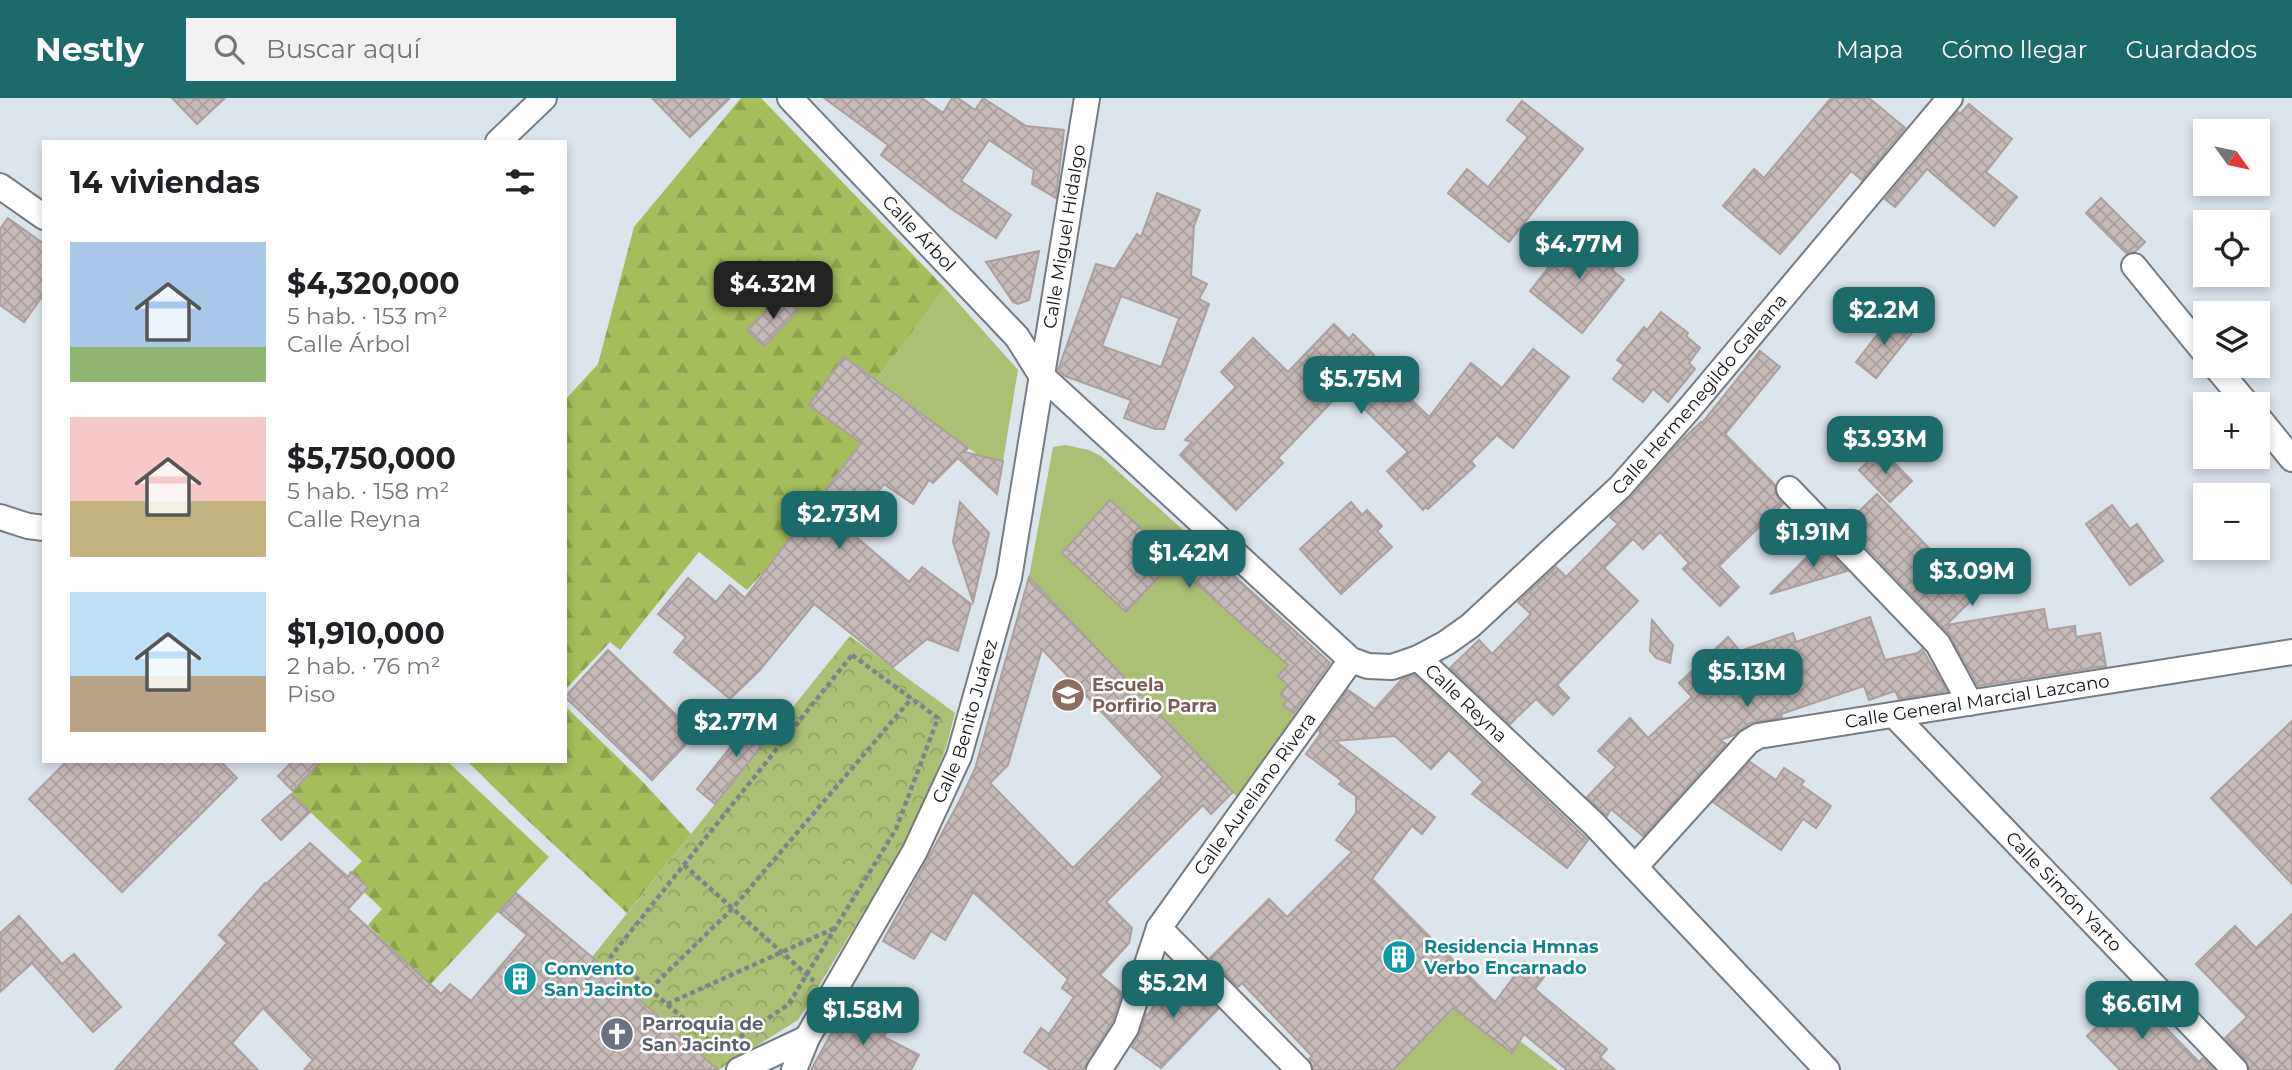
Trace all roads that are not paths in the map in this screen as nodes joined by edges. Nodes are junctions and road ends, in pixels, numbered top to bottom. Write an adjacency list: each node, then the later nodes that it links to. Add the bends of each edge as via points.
1 (544, 98): 5 (street)
2 (790, 98): 10 (street, Calle Árbol, via 1017,337)
3 (1087, 98): 10 (street, Calle Miguel Hidalgo)
4 (1950, 98): 18 (street, Calle Hermenegildo Galeana, via 1620,487 1470,626)
5 (500, 140)
6 (0, 186): 7 (street)
7 (42, 216)
8 (2134, 266): 9 (street)
9 (2193, 338)
10 (1041, 375): 20 (street); 25 (street, Calle Benito Juárez, via 1009,578 958,756 915,851)
11 (2225, 378): 12 (street)
12 (2237, 392)
13 (2270, 432): 14 (street)
14 (2292, 459)
15 (1789, 489): 21 (street, via 1938,644)
16 (0, 517): 17 (street)
17 (42, 528)
18 (1418, 658): 20 (street, Calle Reyna, via 1379,668); 23 (street, Calle Reyna)
19 (2287, 659): 21 (street, Calle General Marcial Lazcano)
20 (1351, 660): 24 (street, Calle Aureliano Rivera)
21 (1970, 703): 22 (street, Calle General Marcial Lazcano)
22 (1894, 715): 23 (street, Calle General Marcial Lazcano, via 1753,738); 31 (street, Calle Simón Yarto)
23 (1635, 867): 30 (street, Calle Reyna)
24 (1159, 928): 28 (street, Calle Aureliano Rivera, via 1126,1028); 29 (street)
25 (807, 1038): 26 (street); 27 (street, Calle Benito Juárez)
26 (739, 1070)
27 (794, 1070)
28 (1100, 1070)
29 (1299, 1070)
30 (1827, 1070)
31 (2235, 1070)

